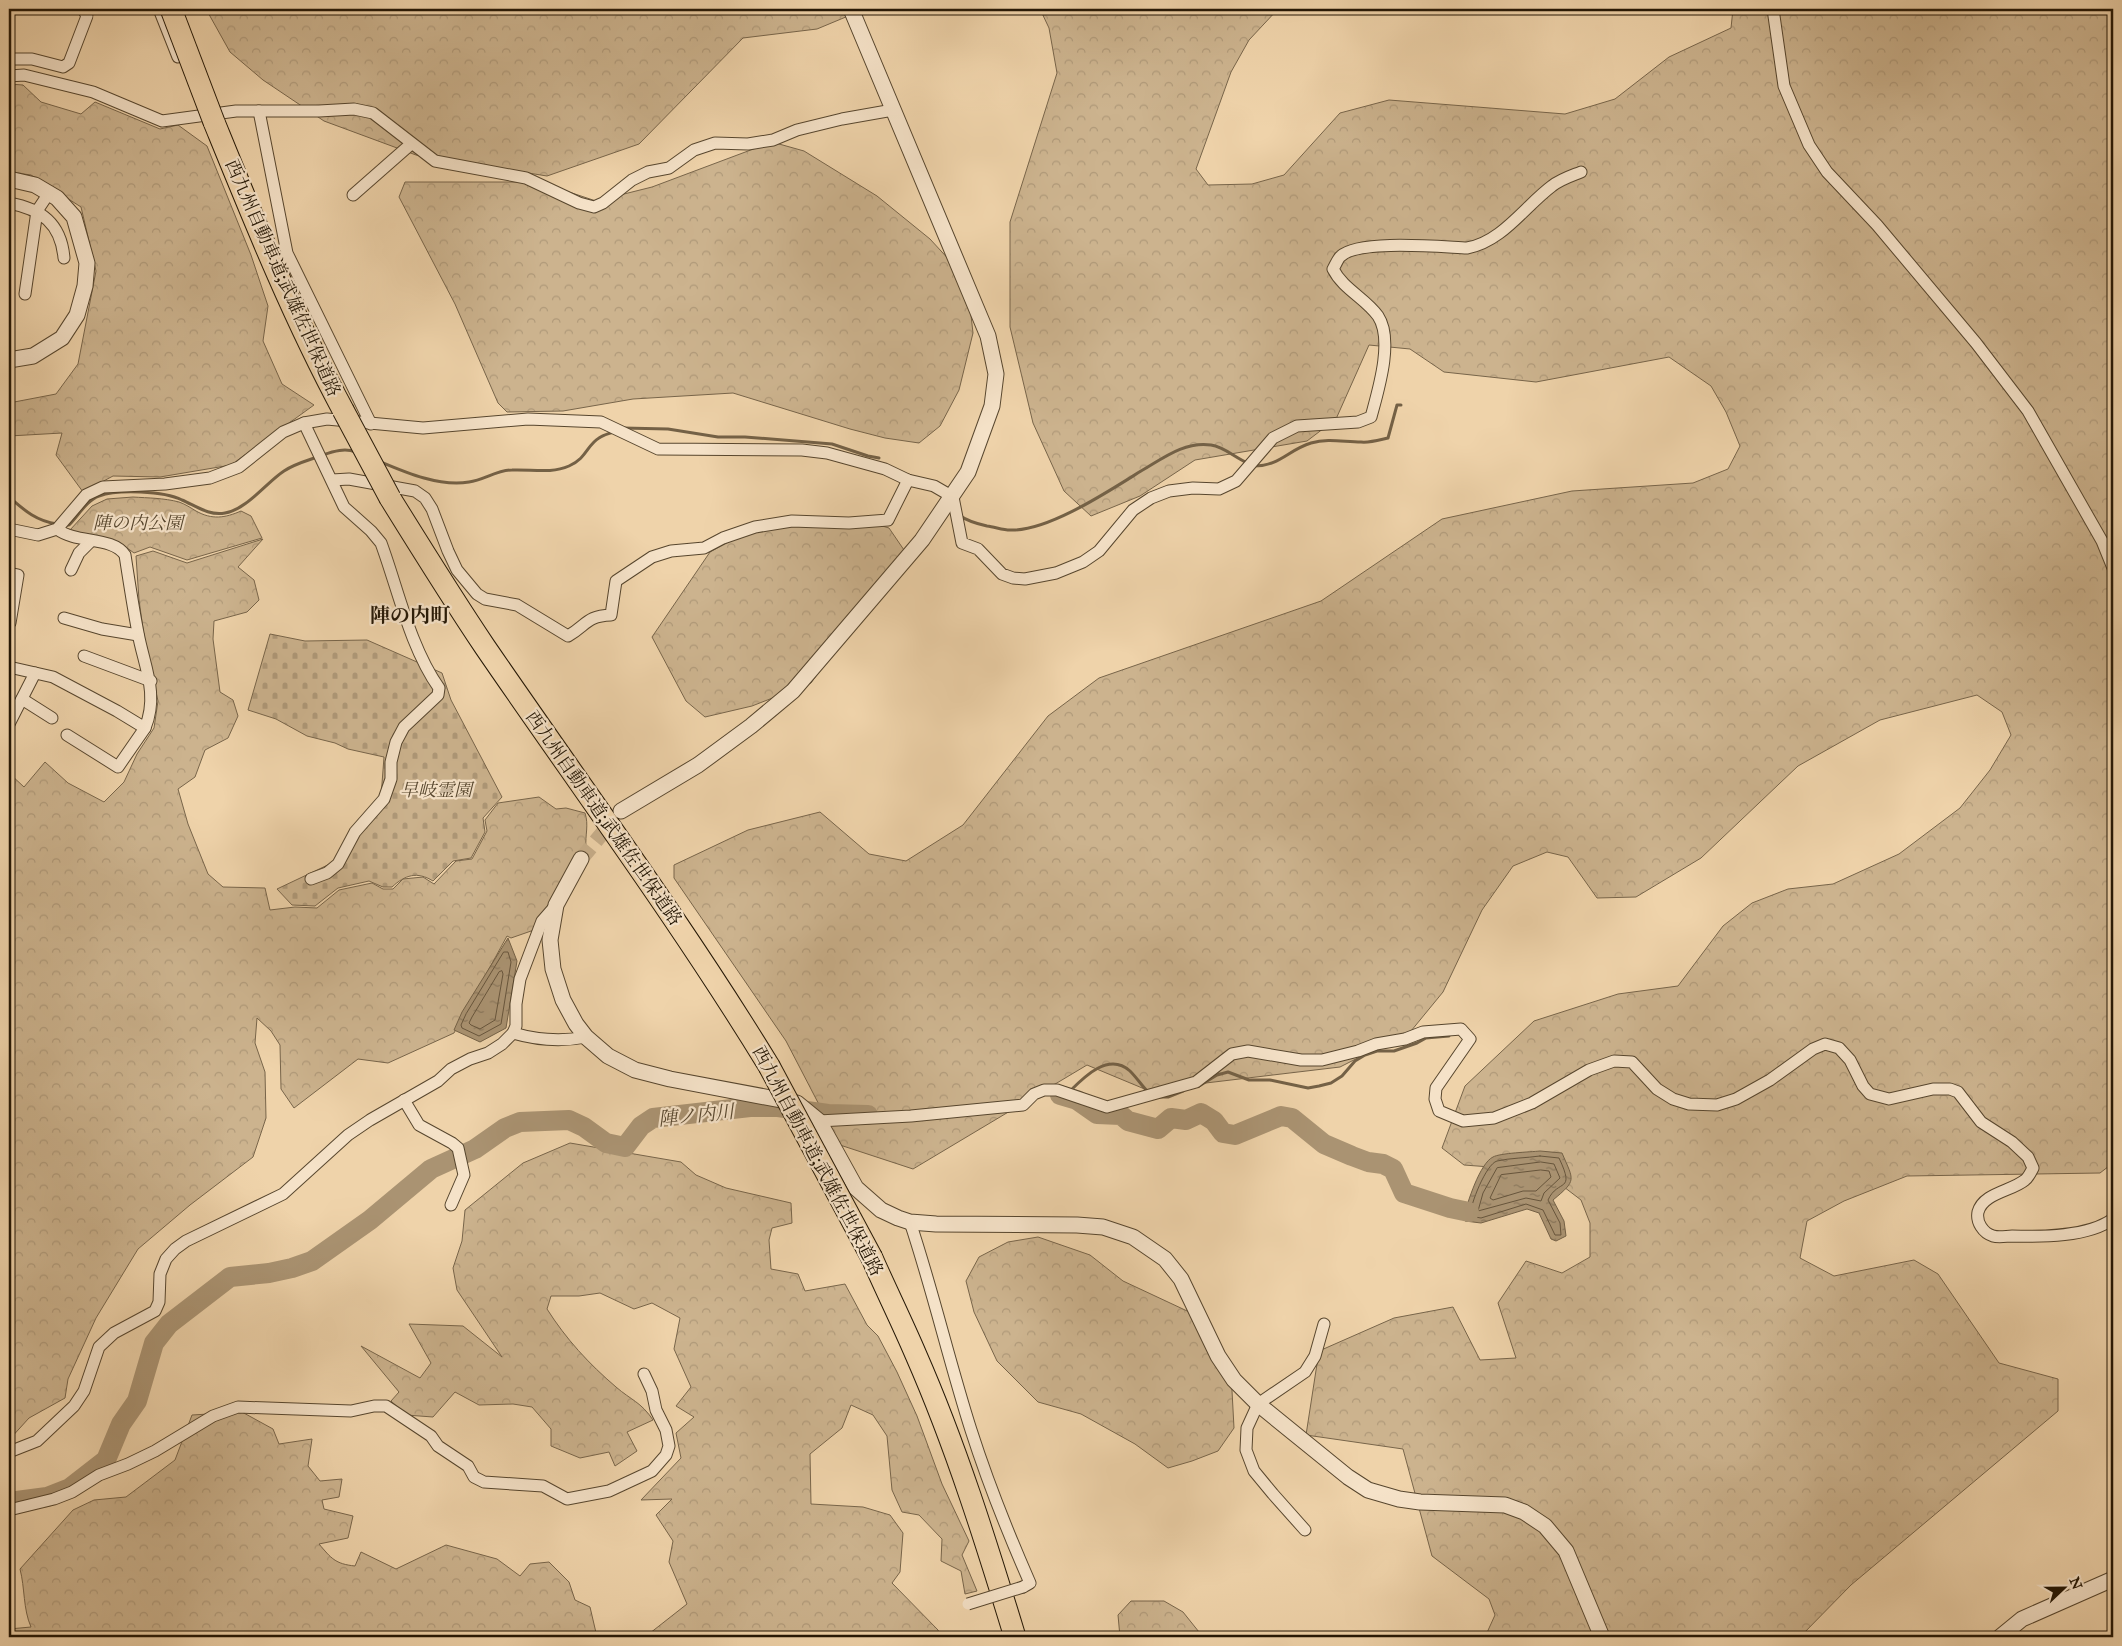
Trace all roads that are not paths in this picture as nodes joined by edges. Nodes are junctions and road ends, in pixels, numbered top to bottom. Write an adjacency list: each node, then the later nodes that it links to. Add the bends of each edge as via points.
1 (83, 9): 6 (street, via 87,16 69,64 63,67)
2 (159, 9): 10 (street)
3 (171, 9): 10 (highway, 西九州自動車道;武雄佐世保道路, bridge)
4 (851, 9): 8 (street)
5 (1773, 9): 29 (street, via 1784,86 1808,145 1827,172 1877,225 1976,343 2028,411 2102,541)
6 (9, 59)
7 (9, 76): 10 (street, via 24,75 93,92 162,121)
8 (892, 110): 11 (street, via 798,130 773,140 748,144 715,143 694,150 669,168 648,172 632,180 594,207 579,204 526,178 435,161); 25 (street, via 988,336 996,374 992,406 968,472)
9 (259, 111): 10 (street); 11 (street, via 354,109 373,112); 22 (street, via 287,254)
10 (208, 118): 64 (highway, 西九州自動車道;武雄佐世保道路, bridge, via 322,370 390,498 485,646 723,992 769,1066 872,1258 955,1455 991,1556)
11 (411, 144): 15 (street)
12 (1580, 172): 25 (street, via 1552,186 1498,234 1477,246 1376,246 1340,256 1333,269 1338,278 1378,316 1385,333 1378,392 1371,417 1358,422 1297,426 1273,438 1236,481 1219,488 1169,491 1151,498 1133,510 1099,551 1083,562 1056,573 1025,579 1002,574 978,550 962,543)
13 (9, 179): 14 (street, via 35,185)
14 (49, 193): 17 (street); 20 (street, via 74,217 87,263 85,286 77,315 62,338 34,356)
15 (353, 195)
16 (9, 203): 17 (street, via 28,206)
17 (37, 212): 18 (street, via 56,229); 19 (street)
18 (64, 258)
19 (25, 294)
20 (9, 360)
21 (304, 423): 22 (street, via 327,419); 23 (street); 26 (street, via 283,432 239,467 210,478 103,487 86,495)
22 (371, 424): 24 (street, via 423,428 528,419 601,422 658,449 827,453 885,469)
23 (332, 480): 24 (street, via 349,479 415,491 432,509 457,570 477,594 485,599 517,605 568,636 587,620 611,615 616,581 652,558 671,551 704,548 723,538 771,523 888,520); 47 (street, via 344,507 382,543 416,642 439,688 438,695 404,727 396,742 384,799 355,832 338,864 327,873)
24 (908, 480): 25 (street, via 934,486)
25 (952, 497): 45 (street, via 922,540 793,691 698,765)
26 (60, 525): 27 (street, via 38,535); 28 (street, via 64,534)
27 (9, 530)
28 (91, 541): 30 (street, via 79,553); 34 (street, via 115,546 125,556)
29 (2113, 568)
30 (71, 570)
31 (9, 573): 33 (street, via 18,575)
32 (64, 618): 34 (street)
33 (10, 623)
34 (138, 635): 38 (street)
35 (84, 656): 38 (street)
36 (9, 667): 37 (street)
37 (32, 673): 39 (street); 40 (street); 43 (street, via 54,677)
38 (151, 681): 43 (street, via 150,714)
39 (22, 699): 41 (street); 42 (street)
40 (9, 709)
41 (52, 718)
42 (9, 724)
43 (145, 728): 44 (street, via 118,767)
44 (66, 735)
45 (621, 811)
46 (580, 858): 48 (street)
47 (311, 879)
48 (556, 905): 49 (street, via 542,921 520,979); 50 (street, via 550,940 553,968 563,1000)
49 (513, 1033): 50 (street, via 550,1040); 51 (street, via 488,1053 451,1069 438,1081)
50 (586, 1036): 52 (street, via 608,1056 634,1070 734,1093 797,1103)
51 (404, 1100): 53 (street, via 419,1125 452,1143 459,1151 464,1175); 59 (street, via 348,1135 283,1194 175,1249 166,1259 160,1274 159,1302 155,1311 114,1333 99,1346 84,1391 74,1406 37,1441)
52 (820, 1121): 54 (street, via 1024,1105 1034,1094 1044,1090 1057,1090 1107,1107 1196,1082 1232,1054 1248,1051 1322,1060 1423,1032 1461,1029 1470,1039 1436,1088 1435,1099 1439,1111 1462,1121 1494,1118 1532,1103 1589,1070 1614,1061 1632,1062 1657,1089 1672,1099 1689,1104 1717,1105 1770,1080 1825,1044 1839,1048 1850,1060 1870,1094 1888,1099 1933,1089 1958,1092 1980,1122 2012,1142 2028,1157 2034,1168 2025,1180 1986,1201 1978,1211 1981,1228 1989,1234 2038,1237 2091,1230); 55 (street, via 856,1188 881,1210)
53 (450, 1205)
54 (2113, 1220)
55 (910, 1222): 58 (street, via 1077,1225 1103,1227 1133,1237 1165,1259 1181,1279 1218,1356 1234,1380); 63 (street, bridge, via 929,1278 970,1428 991,1490 1030,1583)
56 (1324, 1324): 58 (street, via 1315,1356 1305,1372)
57 (644, 1374): 60 (street, via 666,1430 669,1446 666,1455 652,1471 609,1490 567,1499 542,1486 484,1482 474,1477 468,1466 438,1446 431,1436 386,1406 351,1411 238,1407 213,1416 155,1451 99,1474 72,1492)
58 (1258, 1404): 61 (street, via 1247,1428 1246,1450 1254,1471); 65 (street, via 1368,1490 1420,1502 1505,1505 1524,1512 1545,1526 1566,1551)
59 (9, 1452)
60 (9, 1510)
61 (1305, 1530)
62 (2113, 1579): 66 (street, via 2022,1619)
63 (968, 1604)
64 (1015, 1637)
65 (1602, 1637)
66 (2000, 1637)

